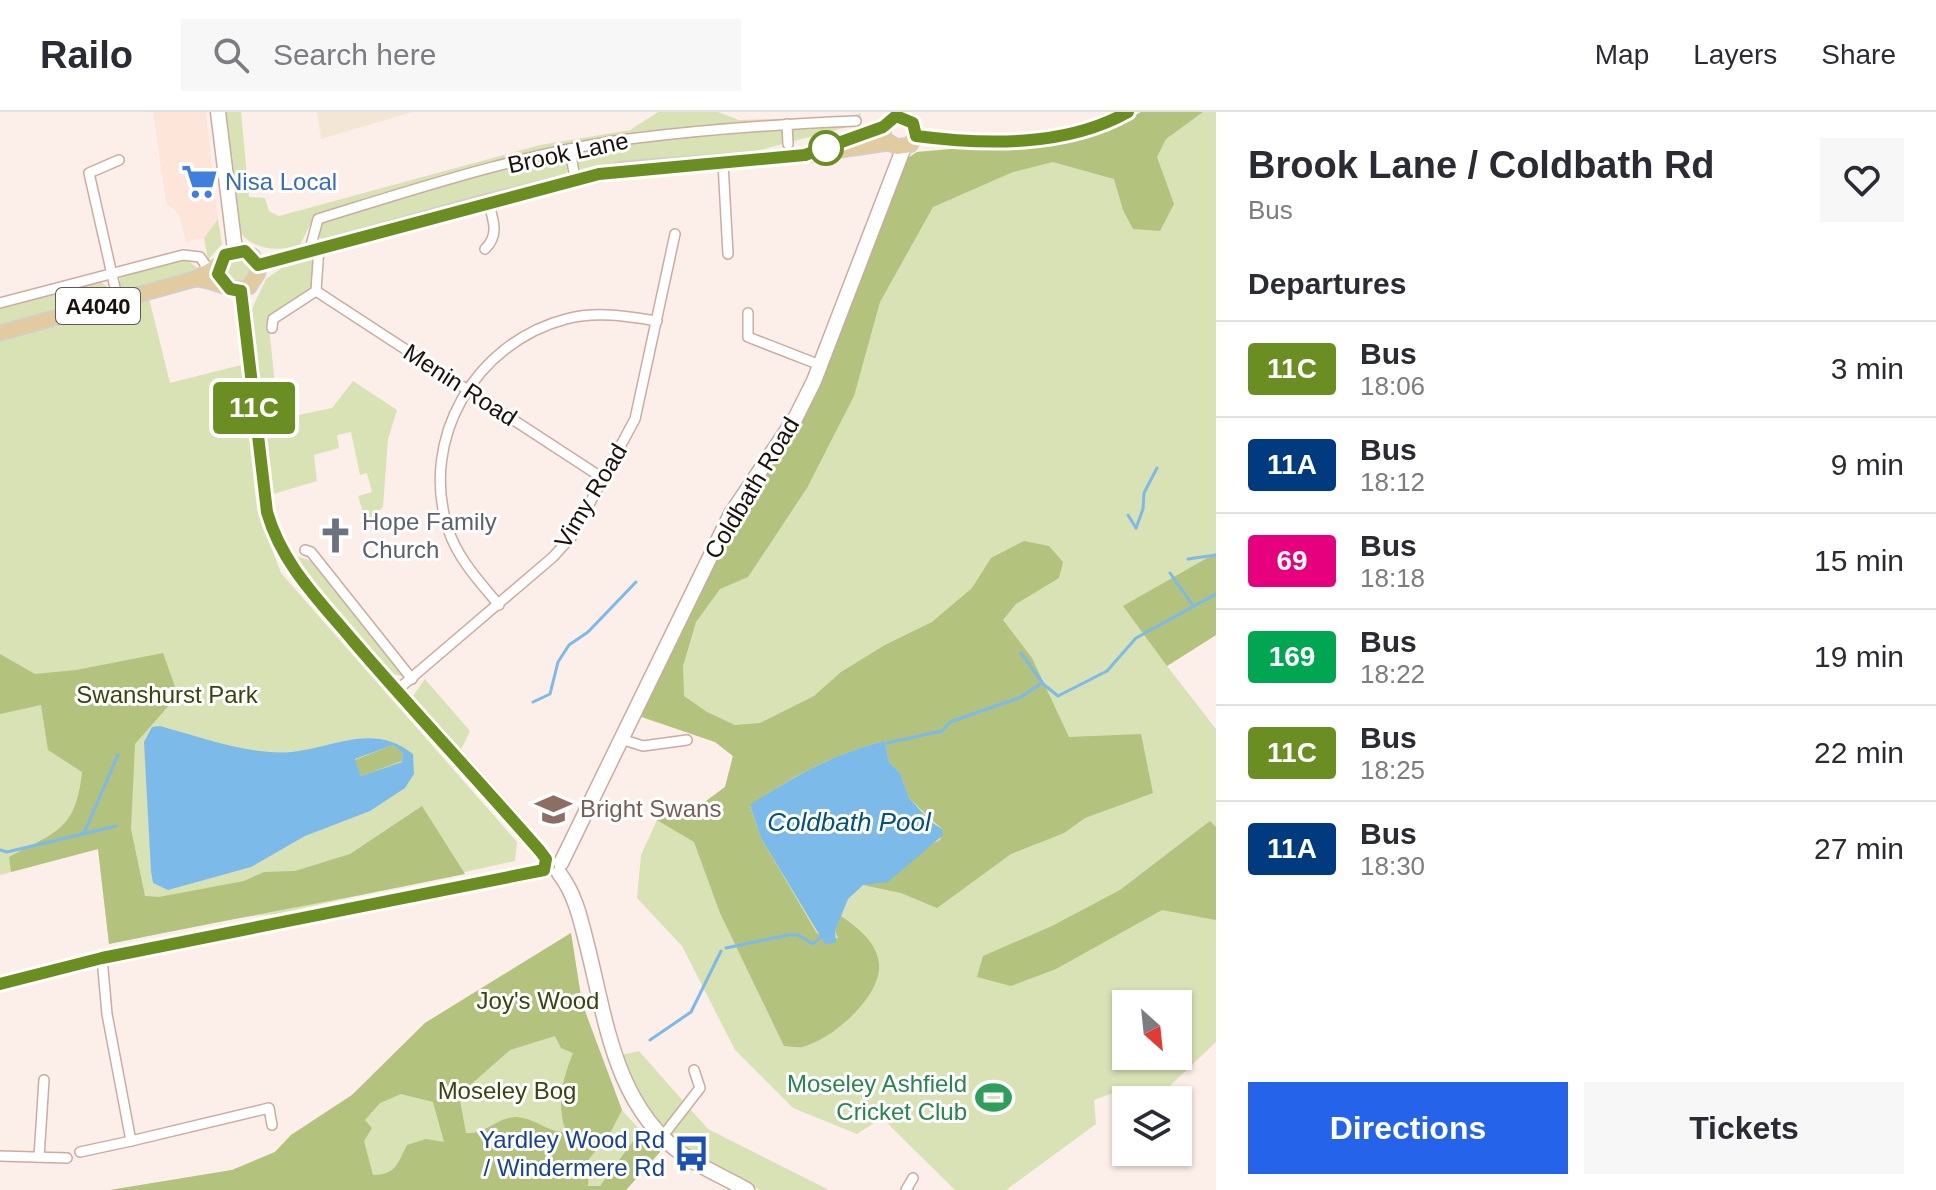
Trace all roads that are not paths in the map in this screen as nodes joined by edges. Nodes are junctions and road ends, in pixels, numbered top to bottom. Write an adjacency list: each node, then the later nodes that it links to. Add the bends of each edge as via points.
1 (218, 112): 19 (main road)
2 (1128, 112): 3 (main road, via 1067,134 968,142)
3 (909, 120): 6 (main road); 9 (main road)
4 (856, 121): 5 (street, Brook Lane)
5 (787, 124): 8 (street); 10 (street, Brook Lane)
6 (883, 127): 7 (main road); 11 (main road, Brook Lane)
7 (888, 143): 9 (main road); 11 (main road, Brook Lane)
8 (788, 144)
9 (904, 147): 34 (main road, Coldbath Road)
10 (570, 149): 14 (street); 17 (street, Brook Lane, via 318,219)
11 (805, 155): 13 (main road, Brook Lane)
12 (119, 160): 23 (street, via 89,173)
13 (723, 163): 14 (main road, Brook Lane, via 623,169); 20 (street)
14 (575, 179): 15 (main road, Brook Lane)
15 (488, 201): 17 (main road, Brook Lane); 18 (street, via 495,230)
16 (675, 234): 31 (street, Vimy Road)
17 (314, 248): 21 (main road, Brook Lane); 27 (street)
18 (485, 249)
19 (235, 250): 21 (main road, via 249,253); 22 (main road)
20 (728, 254)
21 (258, 265): 26 (main road, via 255,282)
22 (214, 268): 23 (street, via 200,257 183,255); 24 (main road, A4040); 25 (main road)
23 (111, 273): 28 (street); 29 (street)
24 (195, 279): 25 (main road, A4040); 28 (main road, A4040)
25 (222, 283): 26 (main road)
26 (241, 291): 40 (main road, via 267,512 275,539 291,568)
27 (316, 291): 32 (street, via 273,319); 35 (street, Menin Road)
28 (118, 301): 33 (main road, A4040)
29 (0, 303)
30 (748, 313): 34 (street, via 748,337)
31 (657, 321): 35 (street, via 594,315 543,327 502,349); 36 (street, Vimy Road, via 635,419)
32 (272, 328)
33 (0, 333)
34 (820, 365): 41 (main road, Coldbath Road, via 796,417 731,514)
35 (466, 389): 36 (street, Menin Road); 38 (street, via 444,445 443,509 462,561)
36 (604, 479): 38 (street, Vimy Road, via 572,536)
37 (305, 550): 39 (street)
38 (499, 605): 39 (street, Vimy Road)
39 (412, 679): 40 (street, Vimy Road)
40 (396, 691): 43 (main road, via 506,809)
41 (624, 740): 42 (street, via 643,746); 44 (main road, Coldbath Road)
42 (687, 740)
43 (545, 864): 44 (main road, via 555,857); 45 (main road)
44 (560, 868): 50 (main road, via 578,909 626,1086)
45 (102, 958): 46 (main road); 51 (street)
46 (0, 984)
47 (694, 1070): 50 (street, via 700,1088)
48 (44, 1080): 54 (street)
49 (272, 1125): 51 (street, via 269,1108)
50 (662, 1137): 57 (main road, via 683,1155)
51 (131, 1141): 52 (street)
52 (80, 1152)
53 (0, 1156): 54 (street)
54 (39, 1157): 55 (street)
55 (67, 1158)
56 (913, 1178): 58 (street)
57 (747, 1190)
58 (906, 1190)

